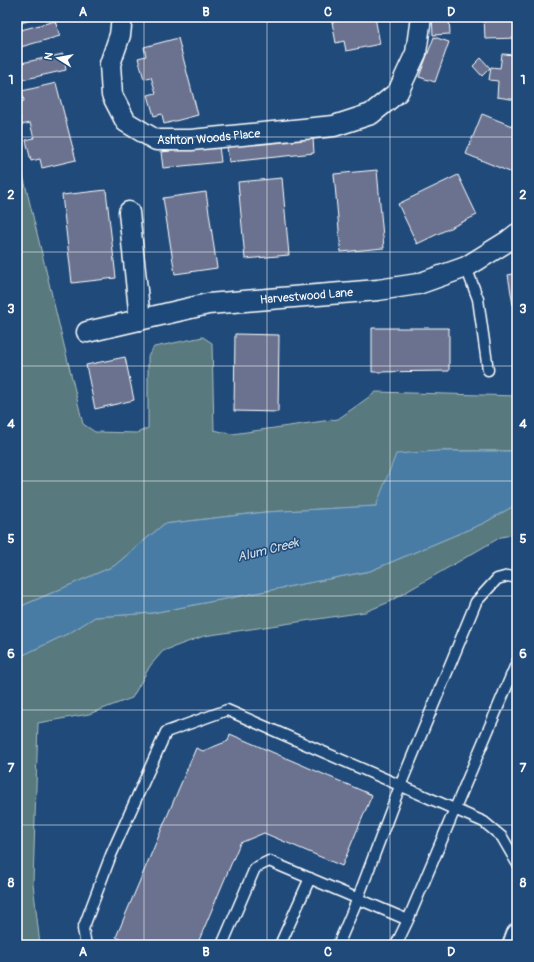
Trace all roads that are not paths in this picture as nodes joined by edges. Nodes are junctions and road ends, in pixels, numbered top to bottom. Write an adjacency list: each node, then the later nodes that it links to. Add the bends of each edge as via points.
1 (122, 17): 2 (street, Ashton Woods Place, via 120,35 110,64 112,95 126,122 156,140 191,140 334,126 371,114 398,92 416,53)
2 (421, 17)
3 (129, 212): 6 (street)
4 (517, 234): 5 (street, Harvestwood Lane)
5 (466, 267): 6 (street, Harvestwood Lane, via 418,284 378,290 208,304); 8 (lane, via 478,299)
6 (140, 320): 7 (street, Harvestwood Lane)
7 (86, 332)
8 (488, 370)
9 (517, 578): 11 (lane, via 508,576 497,579 476,602)
10 (517, 662): 12 (lane)
11 (400, 786): 12 (lane); 15 (lane); 17 (lane, via 227,710 166,732 111,855 83,929)
12 (454, 809): 13 (lane, via 484,822 502,837); 16 (lane)
13 (517, 863)
14 (310, 878): 15 (lane); 18 (lane, via 269,862 255,868); 19 (lane)
15 (358, 898): 16 (lane); 20 (lane)
16 (408, 920): 21 (lane)
17 (86, 945)
18 (222, 945)
19 (280, 945)
20 (338, 945)
21 (396, 945)

